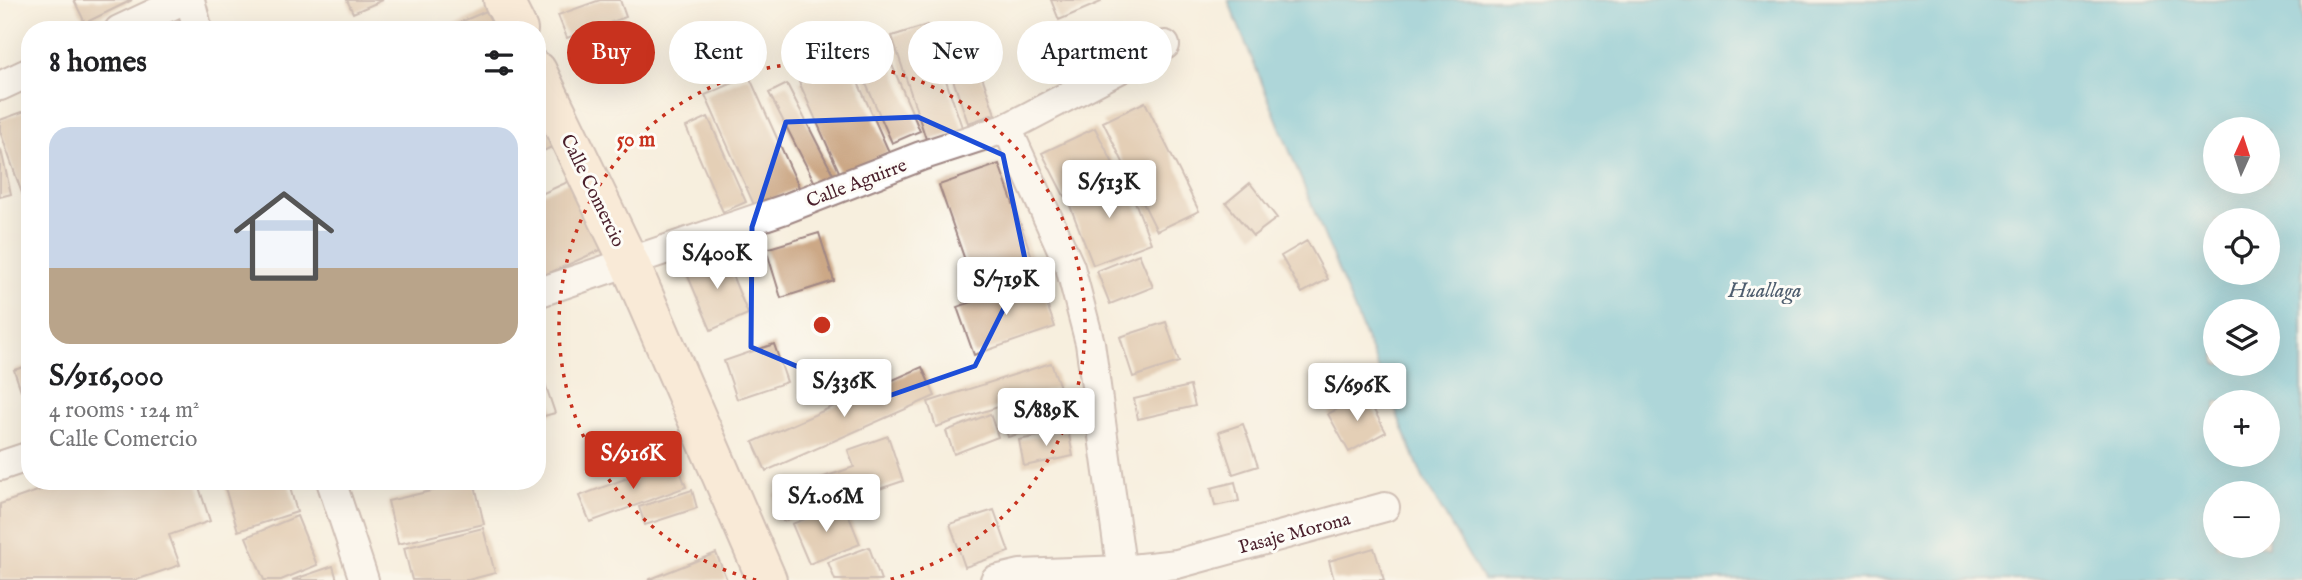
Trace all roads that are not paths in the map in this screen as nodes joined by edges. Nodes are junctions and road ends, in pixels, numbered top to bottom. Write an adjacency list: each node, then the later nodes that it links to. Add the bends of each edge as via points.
1 (183, 0): 4 (street)
2 (190, 0): 5 (street)
3 (503, 0): 6 (street)
4 (138, 21)
5 (196, 21)
6 (514, 21)
7 (21, 76): 9 (street)
8 (1091, 84): 11 (street, Calle Aguirre)
9 (0, 86)
10 (546, 90): 12 (street, Calle Comercio)
11 (1007, 128): 12 (street, Calle Aguirre); 18 (street, via 1070,267 1090,343)
12 (629, 264): 13 (street, Calle Aguirre); 20 (street, Calle Comercio)
13 (546, 290)
14 (21, 459): 15 (street)
15 (0, 466)
16 (334, 490): 19 (street)
17 (1385, 508): 18 (street, Pasaje Morona)
18 (1122, 575): 21 (street, Pasaje Morona, via 1020,574)
19 (364, 580)
20 (767, 580)
21 (995, 580)

